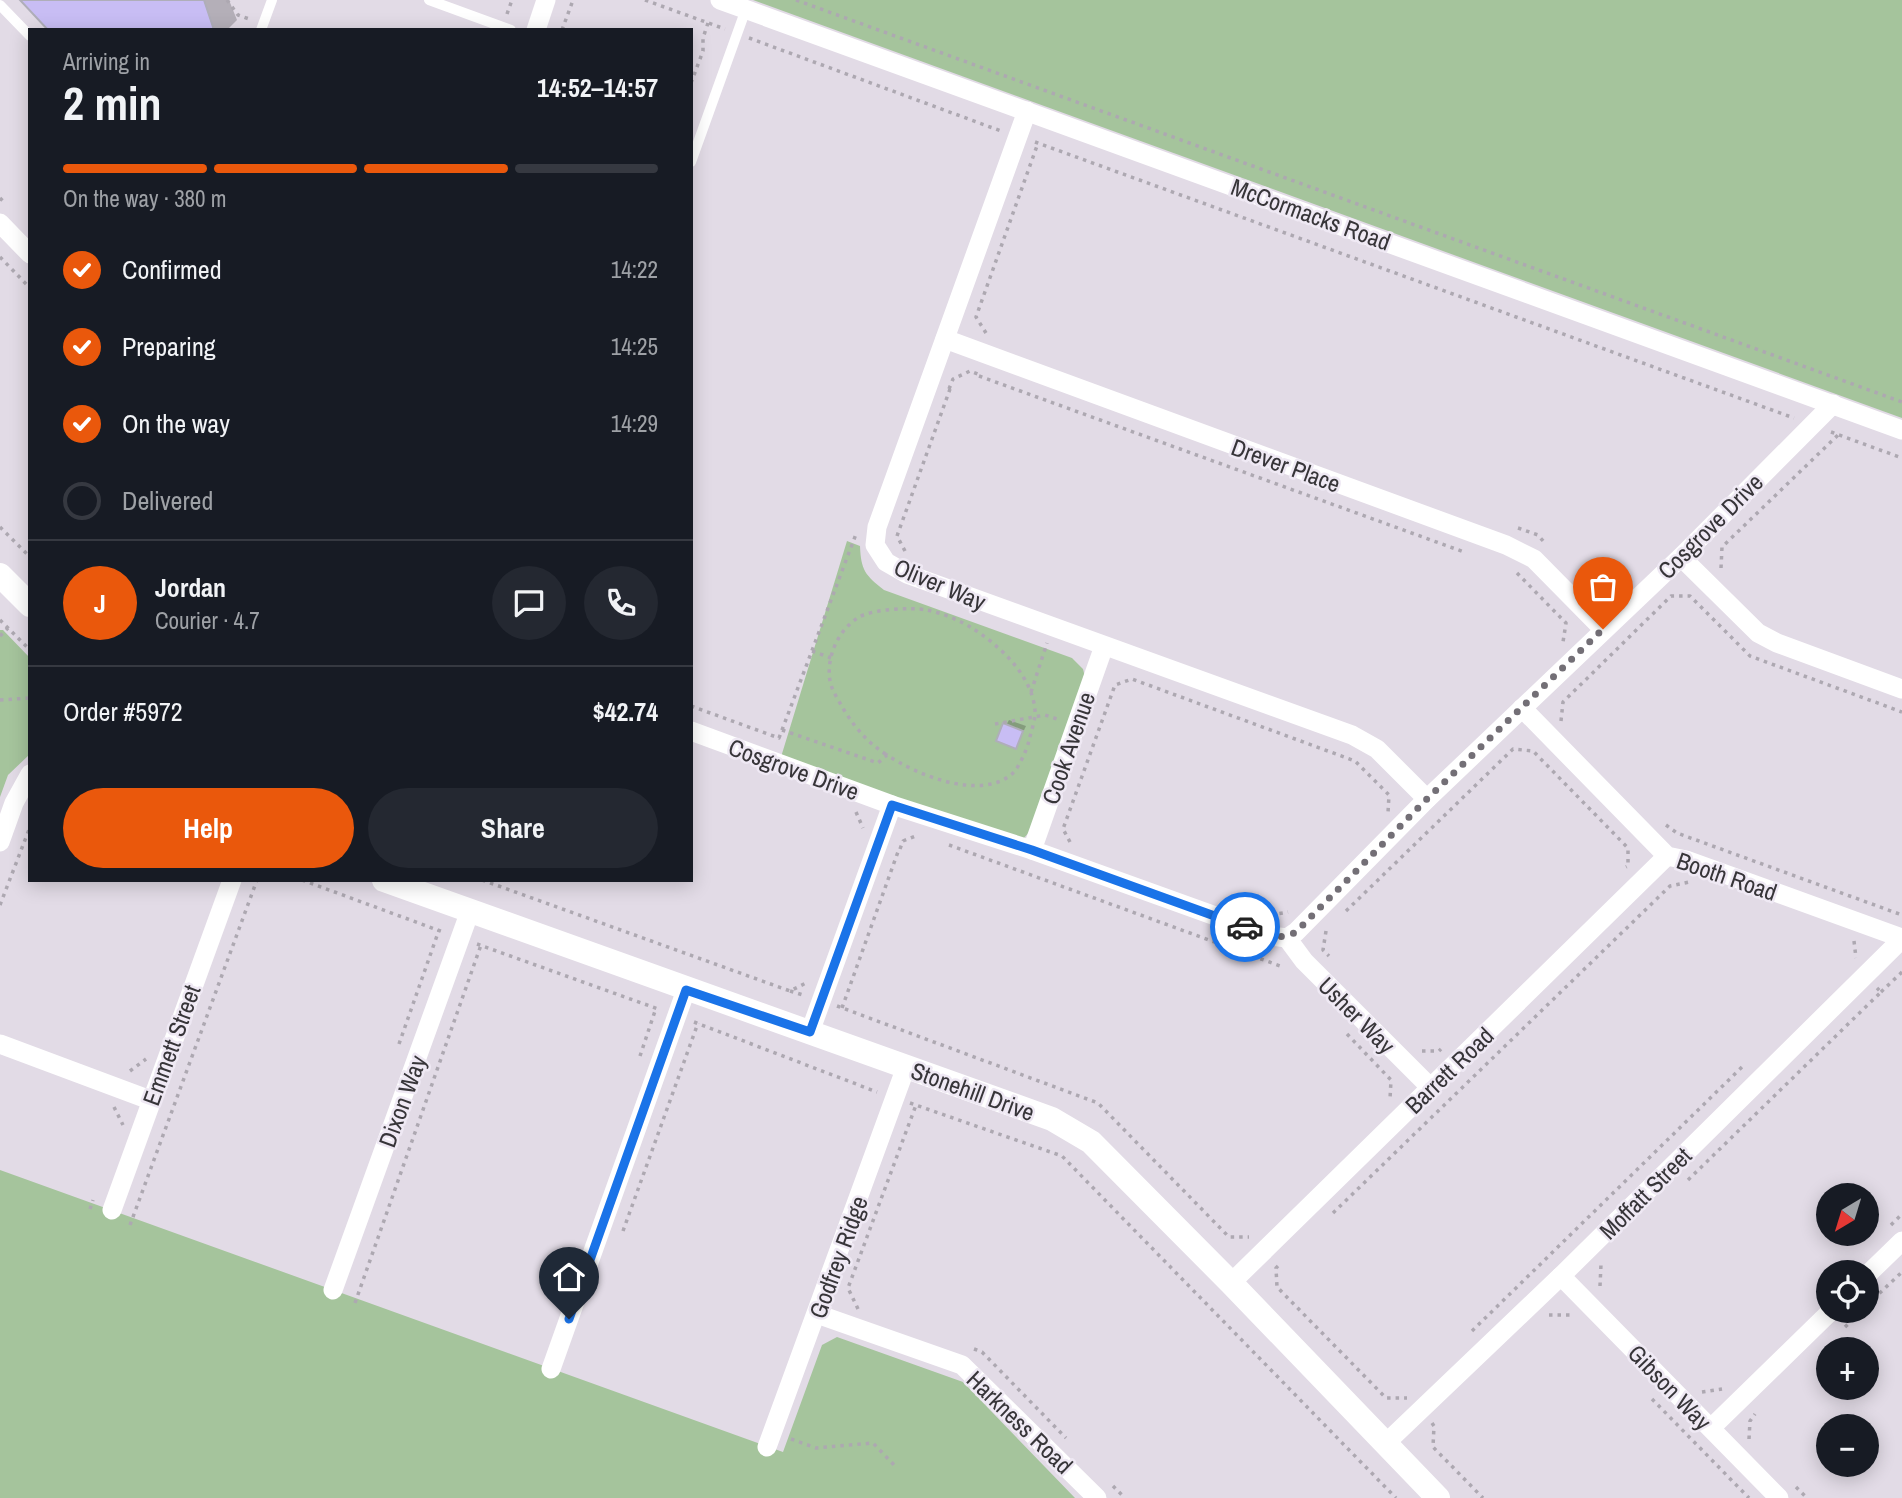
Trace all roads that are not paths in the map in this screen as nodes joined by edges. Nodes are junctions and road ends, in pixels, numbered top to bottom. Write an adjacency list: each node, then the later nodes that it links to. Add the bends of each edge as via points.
1 (272, 0): 7 (lane)
2 (429, 0): 8 (lane)
3 (546, 0): 9 (street)
4 (720, 0): 6 (street, McCormacks Road)
5 (0, 5): 10 (lane)
6 (746, 9): 11 (street, McCormacks Road); 12 (lane)
7 (262, 28)
8 (506, 28)
9 (537, 28)
10 (28, 34)
11 (1027, 111): 15 (street, Oliver Way); 16 (street, McCormacks Road)
12 (693, 156)
13 (0, 223): 14 (street)
14 (28, 252)
15 (945, 339): 21 (street, Drever Place, via 1506,545 1534,559); 22 (street, Oliver Way, via 877,527 876,545 886,562 907,574)
16 (1833, 404): 17 (street, McCormacks Road); 18 (street, Cosgrove Drive)
17 (1902, 430)
18 (1681, 557): 21 (street, Cosgrove Drive); 23 (street, via 1758,633)
19 (4, 586): 20 (street)
20 (28, 604)
21 (1603, 629): 24 (street, Cosgrove Drive)
22 (1104, 646): 27 (street, Oliver Way, via 1352,735 1377,749); 30 (street, Cook Avenue)
23 (1902, 689)
24 (1522, 708): 27 (street, Cosgrove Drive); 31 (street, Booth Road)
25 (693, 732): 28 (street, Cosgrove Drive)
26 (28, 778): 29 (street)
27 (1427, 799): 35 (street, Cosgrove Drive)
28 (892, 805): 30 (street, Cosgrove Drive); 38 (street)
29 (0, 842)
30 (1032, 850): 35 (street, Cosgrove Drive)
31 (1667, 856): 36 (street, Booth Road); 41 (street, Barrett Road)
32 (231, 882): 42 (street, Emmett Street)
33 (390, 882): 34 (street, Stonehill Drive)
34 (470, 911): 37 (street, Stonehill Drive); 48 (street, Dixon Way)
35 (1287, 938): 41 (street, Usher Way, via 1304,961)
36 (1902, 938): 46 (street, Moffatt Street)
37 (686, 990): 38 (street, Stonehill Drive); 51 (street)
38 (810, 1032): 40 (street, Stonehill Drive)
39 (0, 1044): 42 (street)
40 (906, 1067): 47 (street, Stonehill Drive, via 1052,1119 1091,1142); 49 (street, Godfrey Ridge)
41 (1431, 1088): 47 (street, Barrett Road)
42 (150, 1100): 43 (street, Emmett Street)
43 (113, 1210)
44 (1902, 1241): 45 (street)
45 (1879, 1263)
46 (1561, 1276): 52 (street, Gibson Way); 54 (street, Moffatt Street)
47 (1231, 1283): 54 (street, Stonehill Drive)
48 (333, 1290)
49 (817, 1314): 53 (street, Godfrey Ridge); 55 (street, Harkness Road, via 961,1365)
50 (1819, 1323): 52 (street)
51 (551, 1369)
52 (1711, 1428): 57 (street, Gibson Way)
53 (770, 1440)
54 (1385, 1444): 56 (street, Stonehill Drive)
55 (1097, 1498)
56 (1438, 1498)
57 (1779, 1498)

